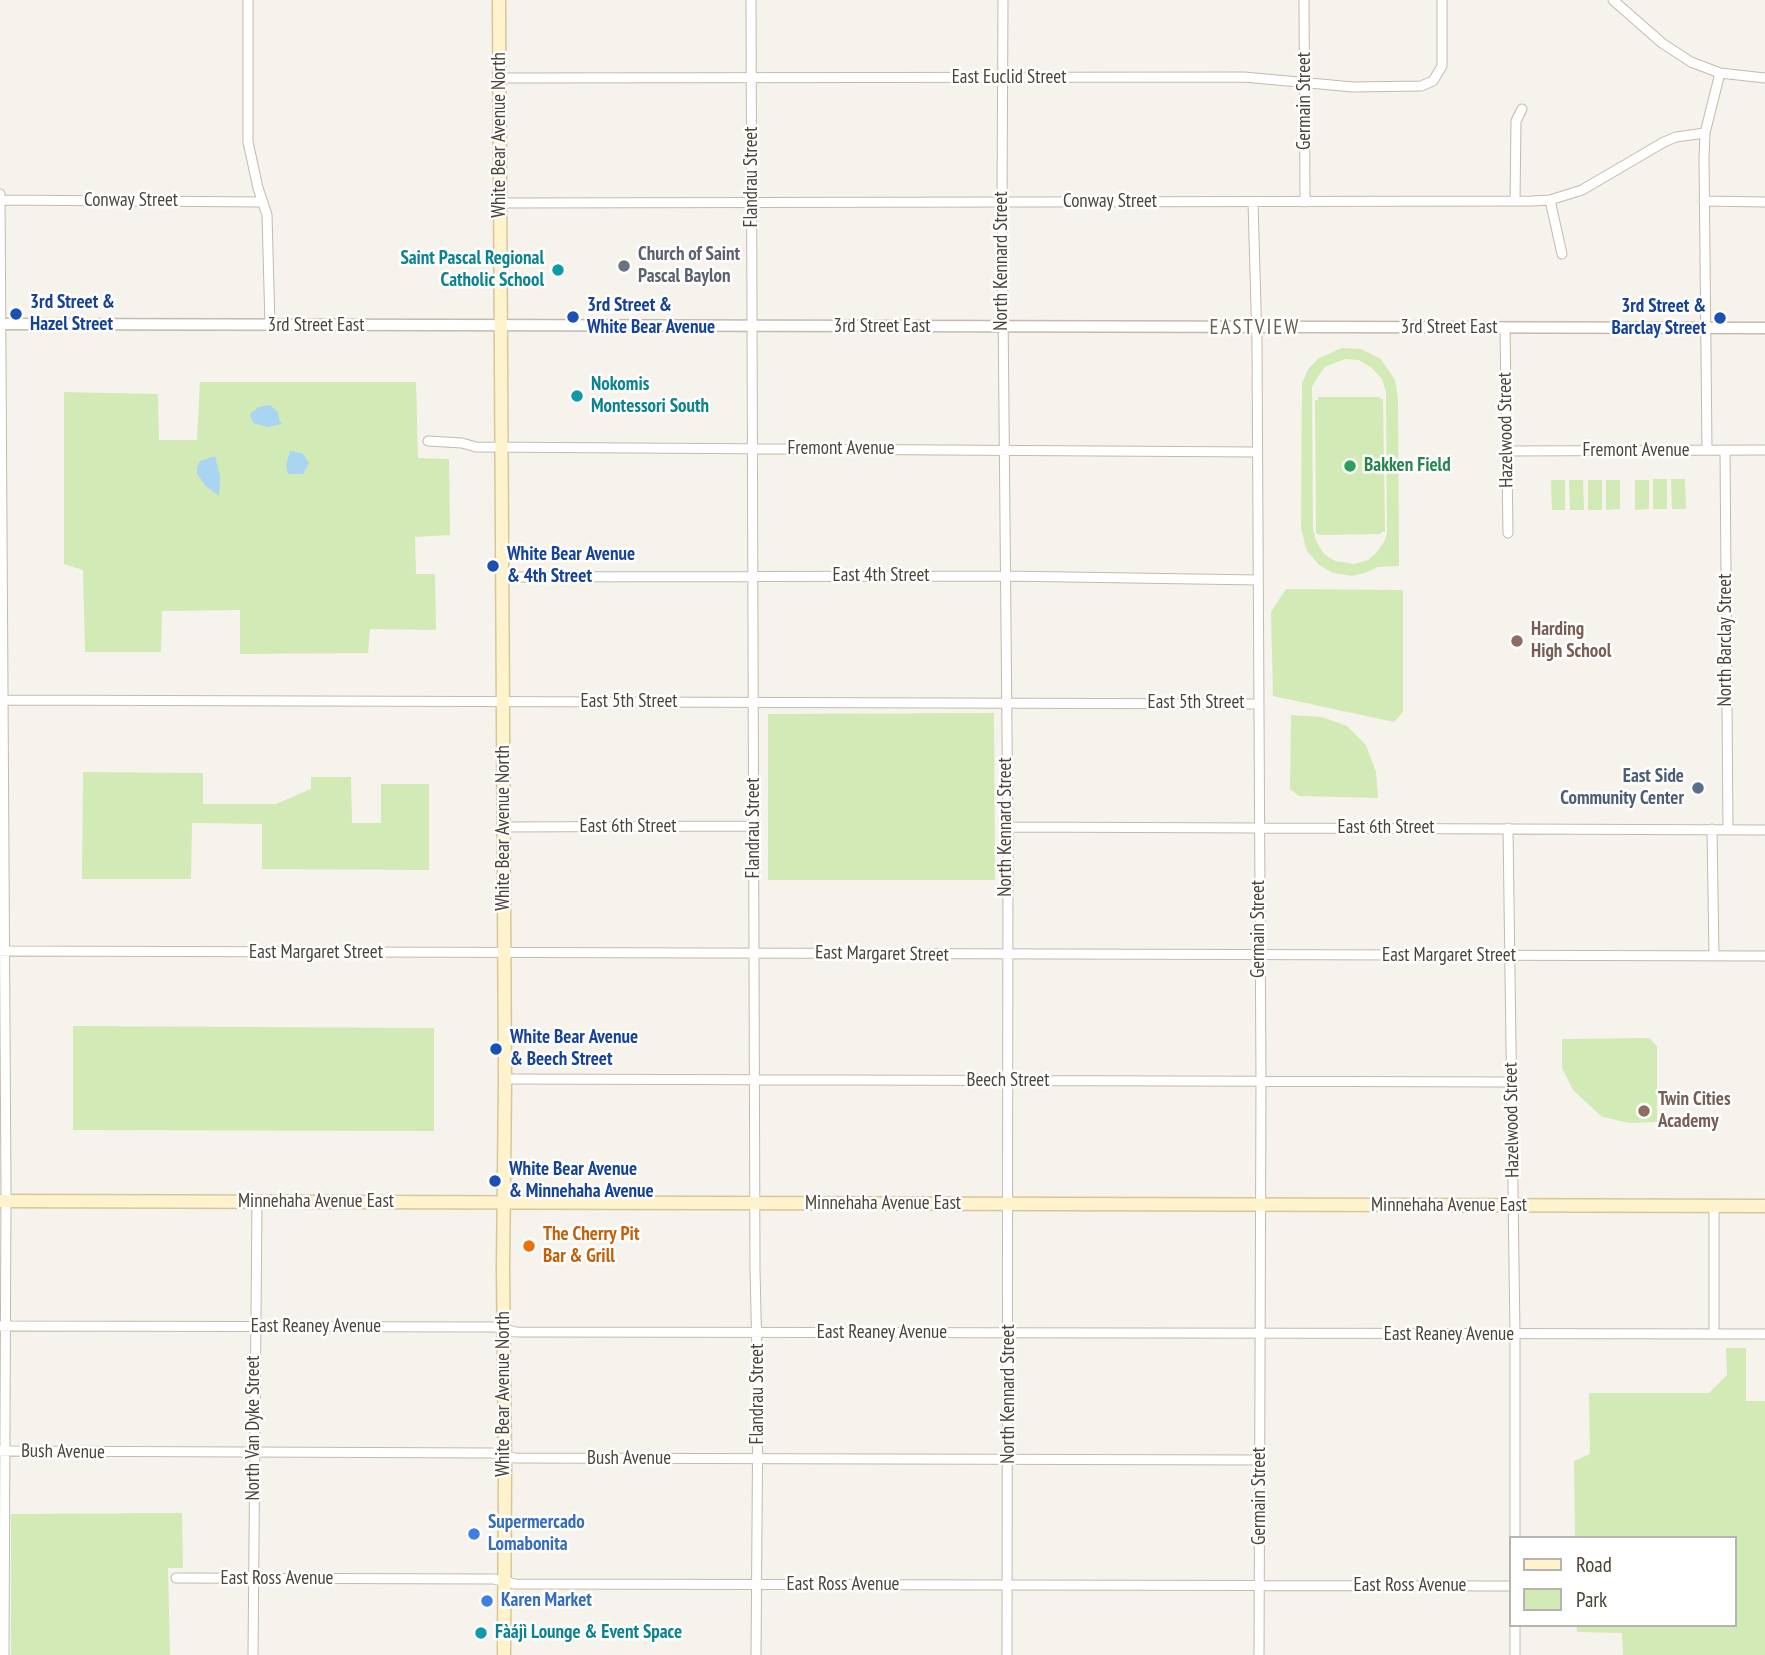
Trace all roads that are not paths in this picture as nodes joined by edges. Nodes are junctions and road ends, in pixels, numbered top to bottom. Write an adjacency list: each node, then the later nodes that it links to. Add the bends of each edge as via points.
1 (248, 0): 21 (street, via 248,142)
2 (499, 0): 9 (main road, White Bear Avenue North)
3 (751, 0): 10 (street, Flandrau Street)
4 (1003, 0): 11 (street, North Kennard Street)
5 (1304, 0): 13 (street, Germain Street)
6 (1442, 0): 13 (street, East Euclid Street, via 1442,66 1433,81 1403,87)
7 (1613, 0): 8 (street, via 1678,55)
8 (1720, 74): 12 (street); 15 (street)
9 (500, 78): 10 (street, East Euclid Street); 27 (main road, White Bear Avenue North)
10 (752, 78): 11 (street, East Euclid Street); 22 (street, Flandrau Street)
11 (1002, 78): 13 (street, East Euclid Street, via 1244,77); 23 (street, North Kennard Street)
12 (1765, 78)
13 (1306, 82): 25 (street, Germain Street)
14 (1522, 110): 19 (street, via 1516,121)
15 (1705, 133): 18 (street, Conway Street, via 1664,142 1582,190); 20 (street)
16 (0, 194): 17 (street)
17 (0, 200): 21 (street, Conway Street); 29 (street)
18 (1550, 200): 19 (street, Conway Street); 28 (street)
19 (1515, 201): 25 (street, Conway Street)
20 (1704, 201): 26 (street); 36 (street)
21 (262, 202): 30 (street, via 267,215)
22 (752, 202): 23 (street, Conway Street); 27 (street, Conway Street); 32 (street, Flandrau Street)
23 (1002, 202): 24 (street, Conway Street); 33 (street, North Kennard Street)
24 (1253, 202): 25 (street, Conway Street); 34 (street, Germain Street)
25 (1306, 202)
26 (1765, 202)
27 (500, 203): 31 (main road, White Bear Avenue North)
28 (1562, 254)
29 (1, 324): 30 (street, 3rd Street East); 39 (street)
30 (270, 326): 31 (street, 3rd Street East)
31 (501, 326): 32 (street, 3rd Street East); 40 (main road, White Bear Avenue North)
32 (752, 326): 33 (street, 3rd Street East); 41 (street, Flandrau Street)
33 (1003, 328): 34 (street, 3rd Street East); 42 (street, North Kennard Street)
34 (1255, 328): 35 (street, 3rd Street East); 47 (street, Germain Street)
35 (1506, 328): 36 (street, 3rd Street East); 46 (street, Hazelwood Street)
36 (1707, 328): 37 (street, 3rd Street East); 43 (street)
37 (1765, 328)
38 (428, 441): 40 (street, Fremont Avenue)
39 (1, 446): 49 (street)
40 (502, 447): 41 (street, Fremont Avenue); 52 (main road, White Bear Avenue North)
41 (753, 449): 42 (street, Fremont Avenue); 50 (street, Flandrau Street)
42 (1004, 450): 47 (street, Fremont Avenue); 51 (street, North Kennard Street)
43 (1707, 450): 44 (street, Fremont Avenue); 46 (street, Fremont Avenue)
44 (1726, 450): 45 (street, Fremont Avenue); 65 (street, North Barclay Street)
45 (1765, 450)
46 (1506, 451): 48 (street, Hazelwood Street)
47 (1256, 452): 53 (street, Germain Street)
48 (1508, 533)
49 (1, 574): 54 (street)
50 (753, 576): 51 (street, East 4th Street); 52 (street, East 4th Street); 56 (street, Flandrau Street)
51 (1004, 576): 53 (street, East 4th Street); 57 (street, North Kennard Street)
52 (503, 577): 55 (main road, White Bear Avenue North)
53 (1258, 580): 58 (street, Germain Street)
54 (1, 700): 55 (street, East 5th Street); 67 (street)
55 (503, 701): 56 (street, East 5th Street); 59 (main road, White Bear Avenue North)
56 (753, 702): 57 (street, East 5th Street); 60 (street, Flandrau Street)
57 (1005, 703): 58 (street, East 5th Street); 61 (street, North Kennard Street)
58 (1258, 704): 62 (street, Germain Street)
59 (503, 827): 60 (street, East 6th Street); 68 (main road, White Bear Avenue North)
60 (754, 827): 69 (street, Flandrau Street)
61 (1008, 827): 62 (street, East 6th Street); 71 (street, North Kennard Street)
62 (1259, 828): 63 (street, East 6th Street); 70 (street, Germain Street)
63 (1508, 828): 64 (street, East 6th Street); 72 (street, Hazelwood Street)
64 (1712, 829): 65 (street, East 6th Street); 73 (street)
65 (1728, 829): 66 (street, East 6th Street)
66 (1765, 830)
67 (2, 951): 68 (street, East Margaret Street); 80 (street)
68 (504, 953): 69 (street, East Margaret Street); 75 (main road, White Bear Avenue North)
69 (754, 953): 71 (street, East Margaret Street); 76 (street, Flandrau Street)
70 (1260, 954): 71 (street, East Margaret Street); 72 (street, East Margaret Street); 78 (street, Germain Street)
71 (1007, 955): 77 (street, North Kennard Street)
72 (1510, 956): 73 (street, East Margaret Street); 79 (street, Hazelwood Street)
73 (1714, 956): 74 (street, East Margaret Street)
74 (1765, 956)
75 (505, 1079): 76 (street, Beech Street); 82 (main road, White Bear Avenue North)
76 (754, 1080): 77 (street, Beech Street); 83 (street, Flandrau Street)
77 (1008, 1081): 78 (street, Beech Street); 84 (street, North Kennard Street)
78 (1261, 1082): 79 (street, Beech Street); 85 (street, Germain Street)
79 (1511, 1082): 86 (street, Hazelwood Street)
80 (3, 1201): 81 (main road, Minnehaha Avenue East); 89 (street)
81 (257, 1202): 82 (main road, Minnehaha Avenue East); 90 (street, North Van Dyke Street)
82 (505, 1203): 83 (main road, Minnehaha Avenue East); 91 (main road, White Bear Avenue North)
83 (755, 1203): 84 (main road, Minnehaha Avenue East); 92 (street, Flandrau Street)
84 (1009, 1204): 85 (main road, Minnehaha Avenue East); 93 (street, North Kennard Street)
85 (1261, 1206): 86 (main road, Minnehaha Avenue East); 94 (street, Germain Street)
86 (1513, 1206): 87 (main road, Minnehaha Avenue East); 97 (street, Hazelwood Street)
87 (1714, 1206): 88 (main road, Minnehaha Avenue East); 95 (street)
88 (1765, 1206)
89 (2, 1326): 90 (street, East Reaney Avenue); 98 (street); 99 (street)
90 (255, 1327): 91 (street, East Reaney Avenue); 100 (street, North Van Dyke Street)
91 (505, 1330): 92 (street, East Reaney Avenue); 101 (main road, White Bear Avenue North)
92 (757, 1333): 93 (street, East Reaney Avenue); 102 (street, Flandrau Street)
93 (1009, 1333): 94 (street, East Reaney Avenue); 103 (street, North Kennard Street)
94 (1260, 1334): 97 (street, East Reaney Avenue); 104 (street, Germain Street)
95 (1714, 1334): 96 (street, East Reaney Avenue); 97 (street, East Reaney Avenue)
96 (1765, 1334)
97 (1515, 1335): 105 (street, Hazelwood Street)
98 (0, 1340)
99 (2, 1451): 100 (street, Bush Avenue); 114 (street)
100 (254, 1454): 101 (street, Bush Avenue); 107 (street, North Van Dyke Street)
101 (505, 1456): 102 (street, Bush Avenue); 108 (main road, White Bear Avenue North)
102 (758, 1459): 103 (street, Bush Avenue); 109 (street, Flandrau Street)
103 (1008, 1459): 104 (street, Bush Avenue); 110 (street, North Kennard Street)
104 (1260, 1460): 111 (street, Germain Street)
105 (1515, 1536)
106 (176, 1578): 107 (street, East Ross Avenue)
107 (253, 1579): 108 (street, East Ross Avenue); 115 (street, North Van Dyke Street)
108 (505, 1581): 109 (street, East Ross Avenue); 116 (main road, White Bear Avenue North)
109 (755, 1585): 110 (street, East Ross Avenue); 117 (street, Flandrau Street)
110 (1008, 1585): 111 (street, East Ross Avenue); 118 (street, North Kennard Street)
111 (1259, 1586): 112 (street, East Ross Avenue); 119 (street, Germain Street)
112 (1510, 1587)
113 (1515, 1627): 120 (street)
114 (4, 1655)
115 (253, 1655)
116 (504, 1655)
117 (756, 1655)
118 (1007, 1655)
119 (1259, 1655)
120 (1515, 1655)

